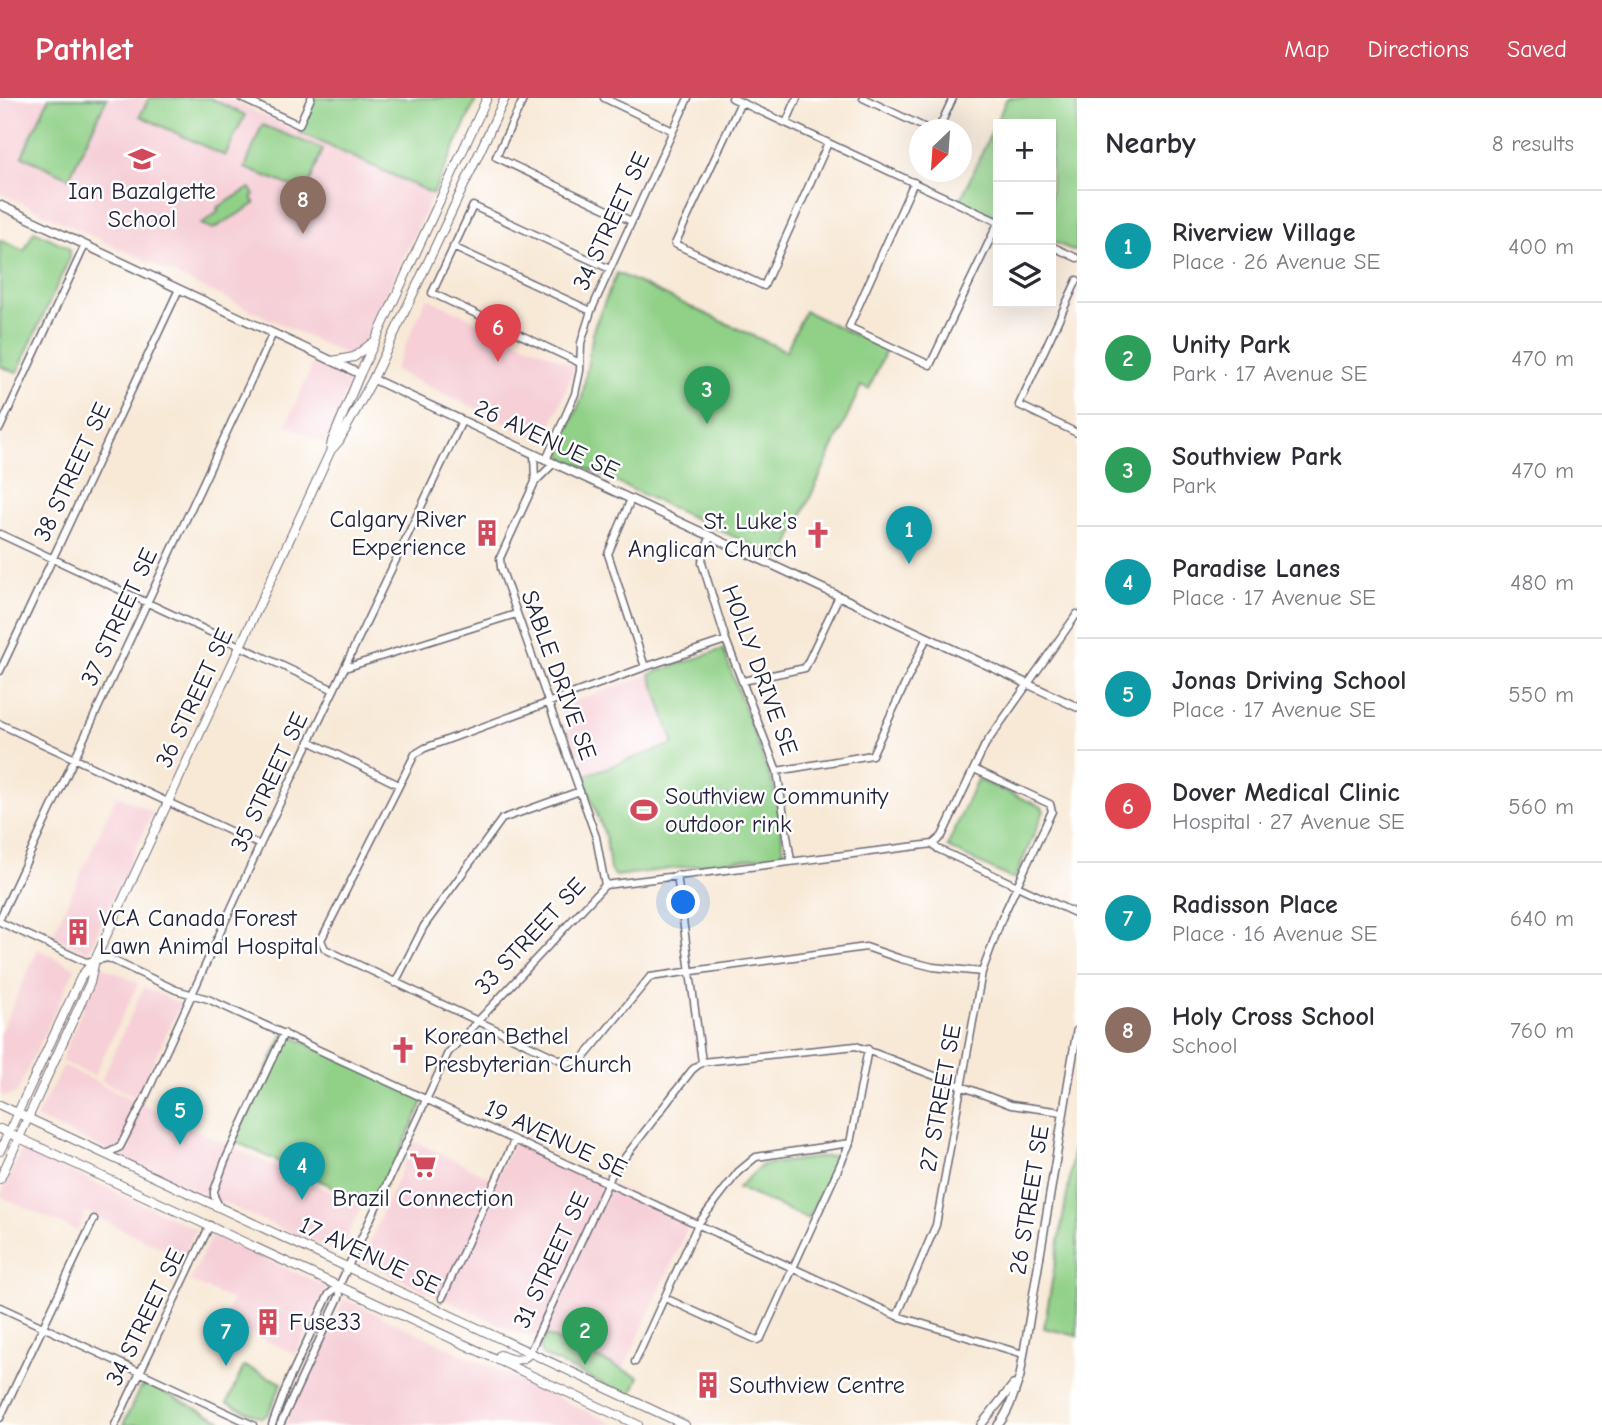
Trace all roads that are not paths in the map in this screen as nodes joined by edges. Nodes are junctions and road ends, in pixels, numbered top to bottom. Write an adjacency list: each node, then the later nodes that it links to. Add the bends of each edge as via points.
1 (241, 98): 2 (street, via 299,125)
2 (311, 98)
3 (487, 98): 33 (main road, 36 STREET SE)
4 (505, 98): 37 (main road, 36 STREET SE)
5 (524, 98): 22 (street, via 496,157)
6 (604, 98): 16 (street)
7 (688, 98): 16 (street, 34 STREET SE)
8 (732, 98): 12 (street)
9 (797, 98): 15 (street)
10 (863, 98): 14 (street)
11 (953, 98): 13 (street)
12 (741, 102): 15 (street); 17 (street, via 676,244 720,266 764,286)
13 (943, 119)
14 (909, 120)
15 (786, 123): 17 (street)
16 (673, 131): 22 (street, 34 STREET SE)
17 (828, 143): 18 (street)
18 (909, 180)
19 (914, 182): 21 (street); 23 (street, via 849,327 930,365)
20 (0, 205): 24 (street, 26 AVENUE SE)
21 (993, 220)
22 (631, 221): 28 (street, 34 STREET SE)
23 (993, 233)
24 (85, 245): 30 (street, 26 AVENUE SE); 39 (street)
25 (453, 247): 28 (street, via 473,206); 31 (street); 35 (street, via 432,293)
26 (1056, 248): 27 (street)
27 (1077, 258)
28 (610, 270): 31 (street, 34 STREET SE)
29 (1077, 280): 40 (street, via 1019,405)
30 (179, 289): 32 (street, 26 AVENUE SE); 48 (street, 38 STREET SE)
31 (591, 311): 35 (street, 34 STREET SE)
32 (273, 333): 34 (street, 26 AVENUE SE); 50 (street, 37 STREET SE)
33 (376, 338): 34 (main road, via 355,357); 36 (main road, 36 STREET SE)
34 (332, 361): 36 (street, 26 AVENUE SE)
35 (580, 363): 43 (street, SABLE DRIVE SE, via 575,394)
36 (360, 374): 37 (street, 26 AVENUE SE); 41 (main road, 36 STREET SE)
37 (373, 379): 38 (street, 26 AVENUE SE); 41 (main road, 36 STREET SE)
38 (462, 421): 42 (street, 26 AVENUE SE); 57 (street, 35 STREET SE)
39 (0, 428)
40 (1077, 433)
41 (330, 452): 55 (main road, 36 STREET SE)
42 (534, 454): 43 (street, 26 AVENUE SE); 44 (street, SABLE DRIVE SE)
43 (550, 461): 44 (street, SABLE DRIVE SE); 45 (street, 26 AVENUE SE)
44 (535, 482): 51 (street, SABLE DRIVE SE, via 500,558)
45 (631, 499): 47 (street, 26 AVENUE SE); 56 (street, via 608,554)
46 (0, 534): 48 (street)
47 (711, 536): 49 (street, 26 AVENUE SE); 54 (street, HOLLY DRIVE SE, via 702,563)
48 (52, 559): 50 (street); 58 (street, 38 STREET SE)
49 (839, 596): 53 (street, 26 AVENUE SE); 59 (street, via 805,668)
50 (147, 603): 55 (street); 66 (street, 37 STREET SE)
51 (516, 614): 57 (street); 62 (street, SABLE DRIVE SE)
52 (1077, 614): 60 (street)
53 (928, 637): 60 (street, 26 AVENUE SE); 68 (street, via 872,755)
54 (726, 640): 56 (street); 59 (street, HOLLY DRIVE SE)
55 (239, 646): 61 (street); 71 (main road, 36 STREET SE)
56 (645, 667): 62 (street)
57 (345, 668): 61 (street, 35 STREET SE)
58 (0, 671)
59 (743, 681): 68 (street, HOLLY DRIVE SE)
60 (1027, 684): 63 (street, 26 AVENUE SE); 67 (street, via 985,744)
61 (334, 690): 65 (street, 35 STREET SE)
62 (548, 702): 69 (street, via 425,748 415,754); 70 (street, SABLE DRIVE SE)
63 (1077, 707)
64 (0, 724): 66 (street)
65 (309, 741): 69 (street); 73 (street, 35 STREET SE)
66 (74, 759): 71 (street); 79 (street, 37 STREET SE)
67 (974, 769): 72 (street, via 942,836); 77 (street, 27 STREET SE, via 1050,804 1052,811)
68 (776, 771): 74 (street, HOLLY DRIVE SE)
69 (399, 785): 83 (street, via 321,940 325,949)
70 (580, 791): 76 (street, SABLE DRIVE SE); 83 (street, via 502,819 424,926)
71 (168, 802): 73 (street); 80 (main road, 36 STREET SE)
72 (933, 844): 74 (street, 33 STREET SE); 77 (street)
73 (260, 845): 84 (street, 35 STREET SE)
74 (790, 861): 75 (street, 33 STREET SE)
75 (677, 875): 76 (street, 33 STREET SE); 81 (street)
76 (606, 885): 85 (street, 33 STREET SE)
77 (1018, 887): 78 (street); 82 (street, 27 STREET SE)
78 (1077, 914)
79 (0, 920): 80 (street, 19 AVENUE SE, via 86,962)
80 (95, 960): 84 (street, 19 AVENUE SE, via 108,958); 94 (main road, 36 STREET SE, via 82,975); 95 (main road, 36 STREET SE, via 90,983)
81 (691, 970): 82 (street, via 866,947 933,967); 85 (street, via 650,976 580,1060 567,1063); 89 (street)
82 (982, 972): 90 (street, 27 STREET SE)
83 (395, 983): 85 (street)
84 (191, 994): 87 (street, 19 AVENUE SE); 101 (street, 35 STREET SE, via 120,1147)
85 (477, 1021): 91 (street, 33 STREET SE, via 448,1053)
86 (1077, 1031): 93 (street, 26 STREET SE)
87 (284, 1033): 91 (street, 19 AVENUE SE); 104 (street, via 214,1191)
88 (868, 1049): 89 (street, via 856,1046); 90 (street); 99 (street)
89 (702, 1062): 103 (street, 31 STREET SE)
90 (963, 1086): 93 (street, via 1011,1105); 114 (street, 27 STREET SE, via 936,1225)
91 (425, 1098): 98 (street, 19 AVENUE SE); 108 (street, 33 STREET SE)
92 (0, 1105): 94 (main road, 17 AVENUE SE)
93 (1062, 1112): 118 (street, 26 STREET SE)
94 (18, 1113): 95 (main road, 17 AVENUE SE); 96 (main road, 36 STREET SE)
95 (29, 1118): 97 (main road, 36 STREET SE); 101 (main road, 17 AVENUE SE)
96 (4, 1131): 97 (main road, 17 AVENUE SE); 100 (main road, 36 STREET SE)
97 (19, 1137): 102 (main road, 36 STREET SE); 107 (main road, 17 AVENUE SE)
98 (514, 1141): 103 (street, 19 AVENUE SE); 111 (street)
99 (850, 1143): 106 (street, via 756,1157 738,1172); 109 (street)
100 (0, 1152)
101 (106, 1154): 104 (main road, 17 AVENUE SE)
102 (0, 1179)
103 (607, 1183): 106 (street, 19 AVENUE SE); 117 (street, 31 STREET SE)
104 (219, 1206): 108 (main road, 17 AVENUE SE)
105 (94, 1219): 115 (street)
106 (698, 1224): 109 (street, 19 AVENUE SE); 112 (street)
107 (210, 1226): 110 (main road, 17 AVENUE SE); 120 (street, 34 STREET SE)
108 (348, 1266): 110 (street, 33 STREET SE); 117 (main road, 17 AVENUE SE)
109 (795, 1268): 112 (street, via 757,1340); 114 (street, 19 AVENUE SE)
110 (338, 1286): 116 (main road, 17 AVENUE SE); 125 (street, via 329,1294); 126 (street, via 340,1295)
111 (442, 1298)
112 (665, 1298): 119 (street)
113 (0, 1307): 115 (street)
114 (897, 1315): 118 (street, 19 AVENUE SE)
115 (43, 1328): 120 (street); 122 (street)
116 (464, 1344): 117 (main road, via 512,1360); 127 (main road, 17 AVENUE SE)
117 (529, 1354): 128 (main road, 17 AVENUE SE)
118 (1024, 1354): 121 (street, 26 STREET SE)
119 (635, 1362)
120 (139, 1372): 123 (street, 34 STREET SE); 124 (street)
121 (1020, 1376): 129 (street, 26 STREET SE); 130 (street, 26 STREET SE)
122 (0, 1418)
123 (115, 1425)
124 (253, 1425)
125 (272, 1425)
126 (280, 1425)
127 (638, 1425)
128 (685, 1425)
129 (981, 1425)
130 (998, 1425)

